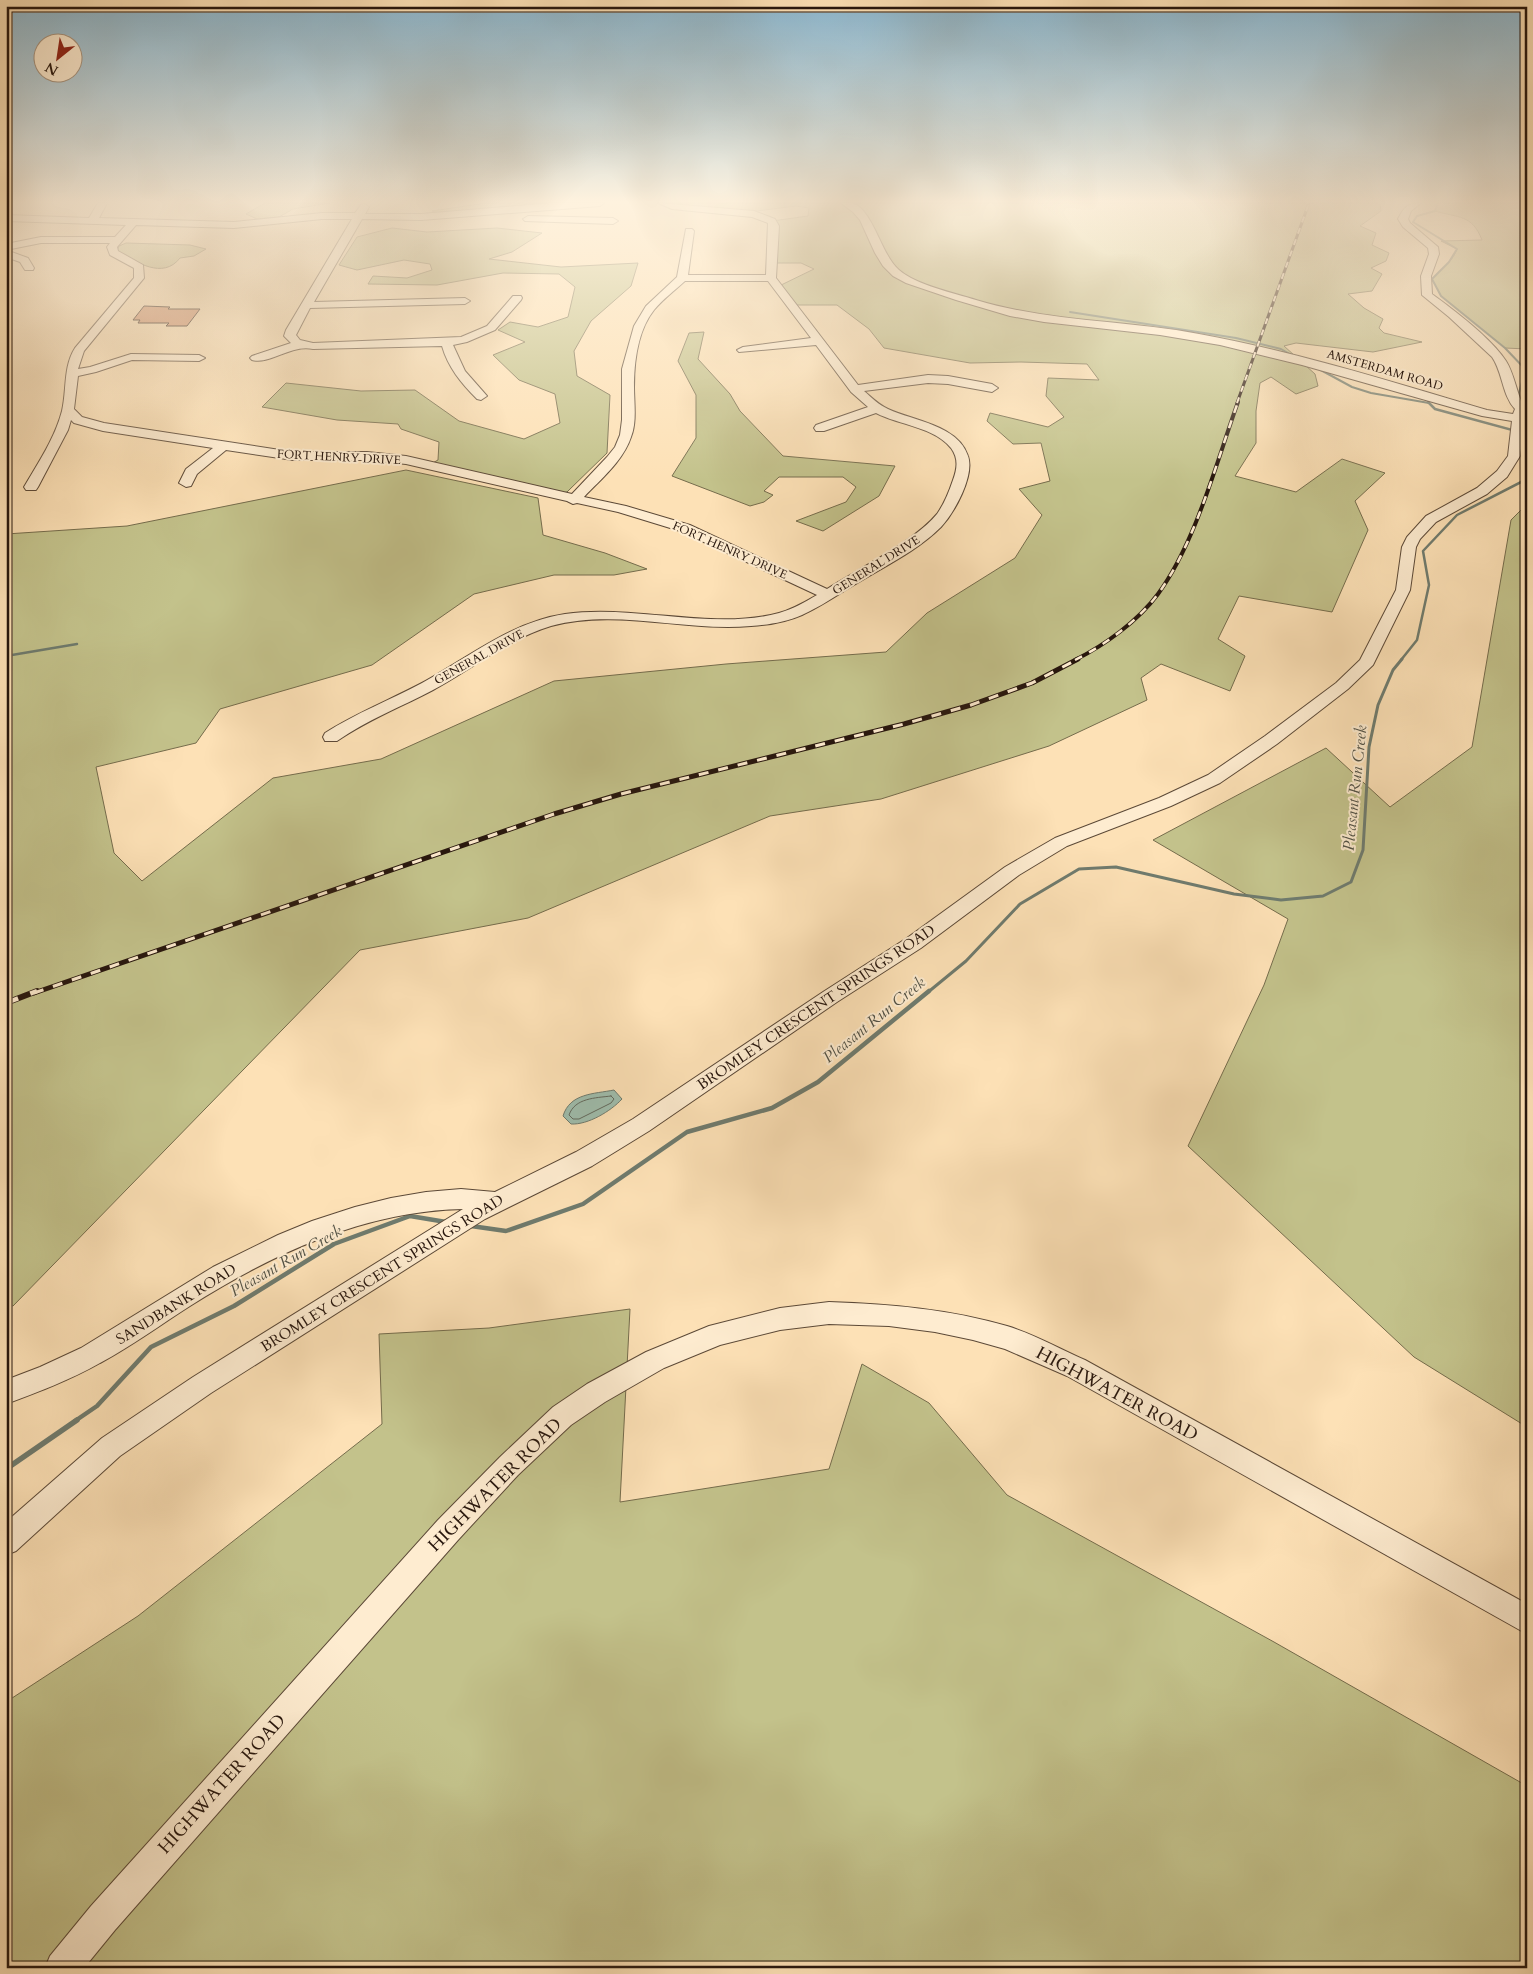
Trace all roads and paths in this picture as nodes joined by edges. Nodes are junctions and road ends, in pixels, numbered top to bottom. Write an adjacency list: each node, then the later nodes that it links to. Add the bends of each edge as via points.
1 (125, 295): 16 (street, via 79,350)
2 (313, 295): 9 (street)
3 (664, 295): 29 (street, via 650,308 639,326 628,369 628,420 621,447)
4 (784, 295): 10 (street, GENERAL DRIVE)
5 (952, 295): 22 (street, AMSTERDAM ROAD, via 982,306 1039,318 1169,332 1240,345 1486,413)
6 (1427, 295): 22 (street, via 1496,355 1502,363 1515,402)
7 (516, 298): 11 (street, via 491,328 473,337)
8 (464, 301): 9 (street)
9 (307, 305): 12 (street, via 290,336)
10 (818, 341): 13 (street); 18 (street, GENERAL DRIVE)
11 (447, 342): 12 (street); 19 (street, via 457,370)
12 (301, 344): 15 (street)
13 (743, 350)
14 (199, 358): 16 (street, via 131,357)
15 (256, 358)
16 (72, 373): 21 (street)
17 (992, 388): 18 (street, via 928,379)
18 (855, 389): 20 (street, GENERAL DRIVE)
19 (481, 396)
20 (878, 408): 24 (street); 30 (street, GENERAL DRIVE, via 945,436 958,447 964,467 946,514 931,529)
21 (68, 410): 23 (street, FORT HENRY DRIVE, via 78,420); 25 (street)
22 (1523, 411): 32 (street, BROMLEY CRESCENT SPRINGS ROAD, via 1514,456 1502,474 1482,491 1432,519 1414,537 1409,547 1398,603 1367,662 1341,687 1214,779 1165,802 1061,842 1012,871 914,943 641,1125 584,1159)
23 (92, 425): 25 (street); 26 (street, FORT HENRY DRIVE)
24 (820, 428)
25 (59, 436): 28 (street)
26 (223, 446): 27 (street, via 191,472); 29 (street, FORT HENRY DRIVE, via 293,456 367,456 406,460)
27 (186, 483)
28 (31, 487)
29 (573, 500): 30 (street, FORT HENRY DRIVE, via 685,528)
30 (828, 595): 31 (street, GENERAL DRIVE, via 795,613 756,622 590,616 537,626 515,635 428,686 348,724)
31 (331, 737)
32 (486, 1207): 33 (street, SANDBANK ROAD, via 461,1199 408,1204 341,1221 276,1245 190,1293 116,1342 33,1383); 34 (street, BROMLEY CRESCENT SPRINGS ROAD, via 202,1385 111,1447)
33 (6, 1392)
34 (6, 1541)
35 (1527, 1620): 36 (street, HIGHWATER ROAD, via 1076,1368 1008,1338 934,1321 889,1315 829,1313 780,1319 718,1334 655,1360 562,1416 448,1530)
36 (62, 1968)

